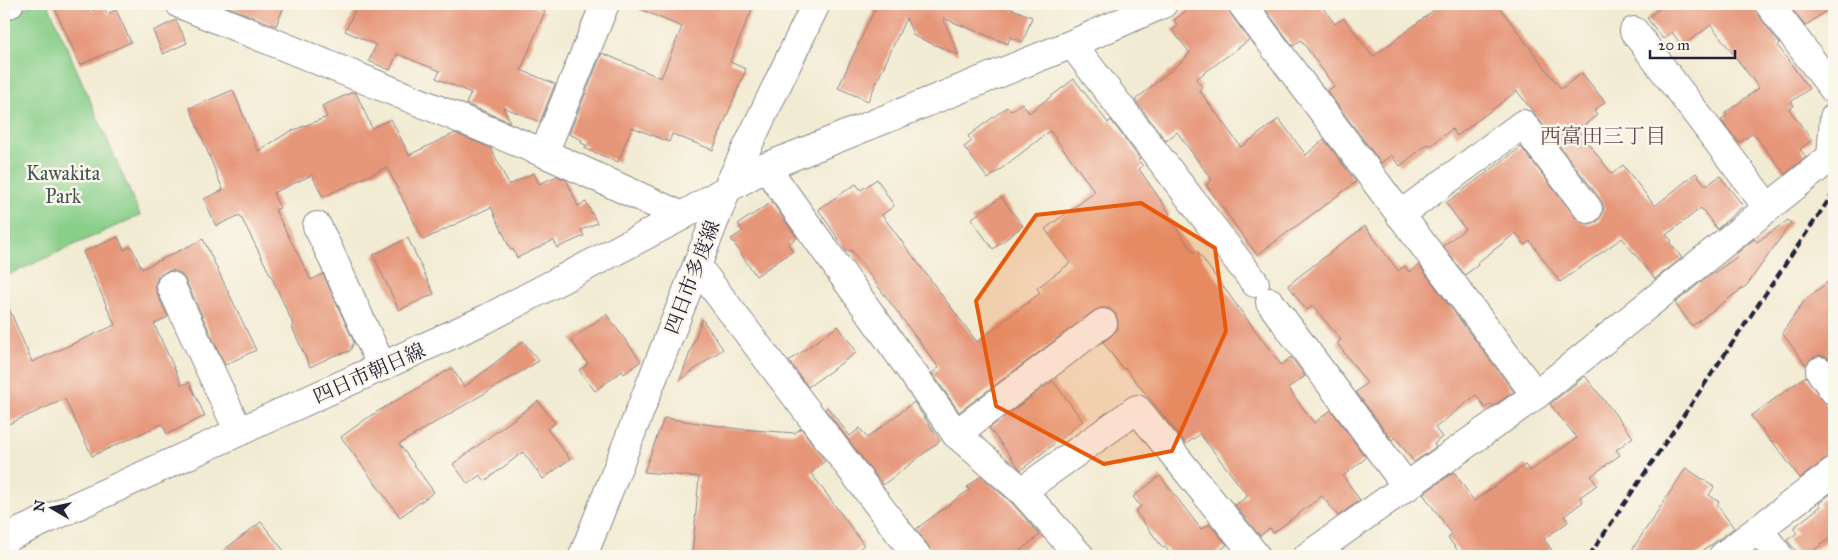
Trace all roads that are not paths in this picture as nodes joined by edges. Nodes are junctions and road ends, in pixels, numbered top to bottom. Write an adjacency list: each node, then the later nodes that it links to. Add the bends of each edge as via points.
1 (9, 4): 8 (street)
2 (180, 4): 13 (street)
3 (605, 4): 13 (street)
4 (816, 4): 15 (street, 四日市多度線)
5 (1163, 4): 10 (street, 四日市朝日線)
6 (1242, 4): 18 (street)
7 (1769, 4): 11 (street)
8 (4, 6)
9 (1634, 31): 16 (street)
10 (1072, 44): 14 (street, 四日市朝日線); 29 (street)
11 (1834, 90)
12 (1834, 118): 16 (street, via 1831,157)
13 (544, 153): 19 (street)
14 (766, 167): 15 (street, 四日市朝日線); 27 (street)
15 (726, 190): 19 (street, 四日市朝日線); 21 (street, 四日市多度線)
16 (1768, 208): 25 (street)
17 (1588, 209): 18 (street, via 1523,124)
18 (1400, 214): 25 (street)
19 (682, 216): 24 (street, 四日市朝日線, via 486,319)
20 (317, 226): 24 (street)
21 (697, 266): 33 (street, 四日市多度線); 34 (street)
22 (171, 286): 26 (street)
23 (1103, 323): 27 (street)
24 (382, 367): 26 (street, 四日市朝日線)
25 (1536, 395): 29 (street)
26 (239, 432): 32 (street, 四日市朝日線)
27 (956, 434): 30 (street)
28 (1834, 472): 31 (street)
29 (1406, 487): 37 (street)
30 (1022, 491): 35 (street); 36 (street, via 1136,409)
31 (1759, 530): 38 (street); 39 (street)
32 (4, 539)
33 (583, 556)
34 (917, 556)
35 (1080, 556)
36 (1256, 556)
37 (1308, 556)
38 (1723, 556)
39 (1779, 556)

